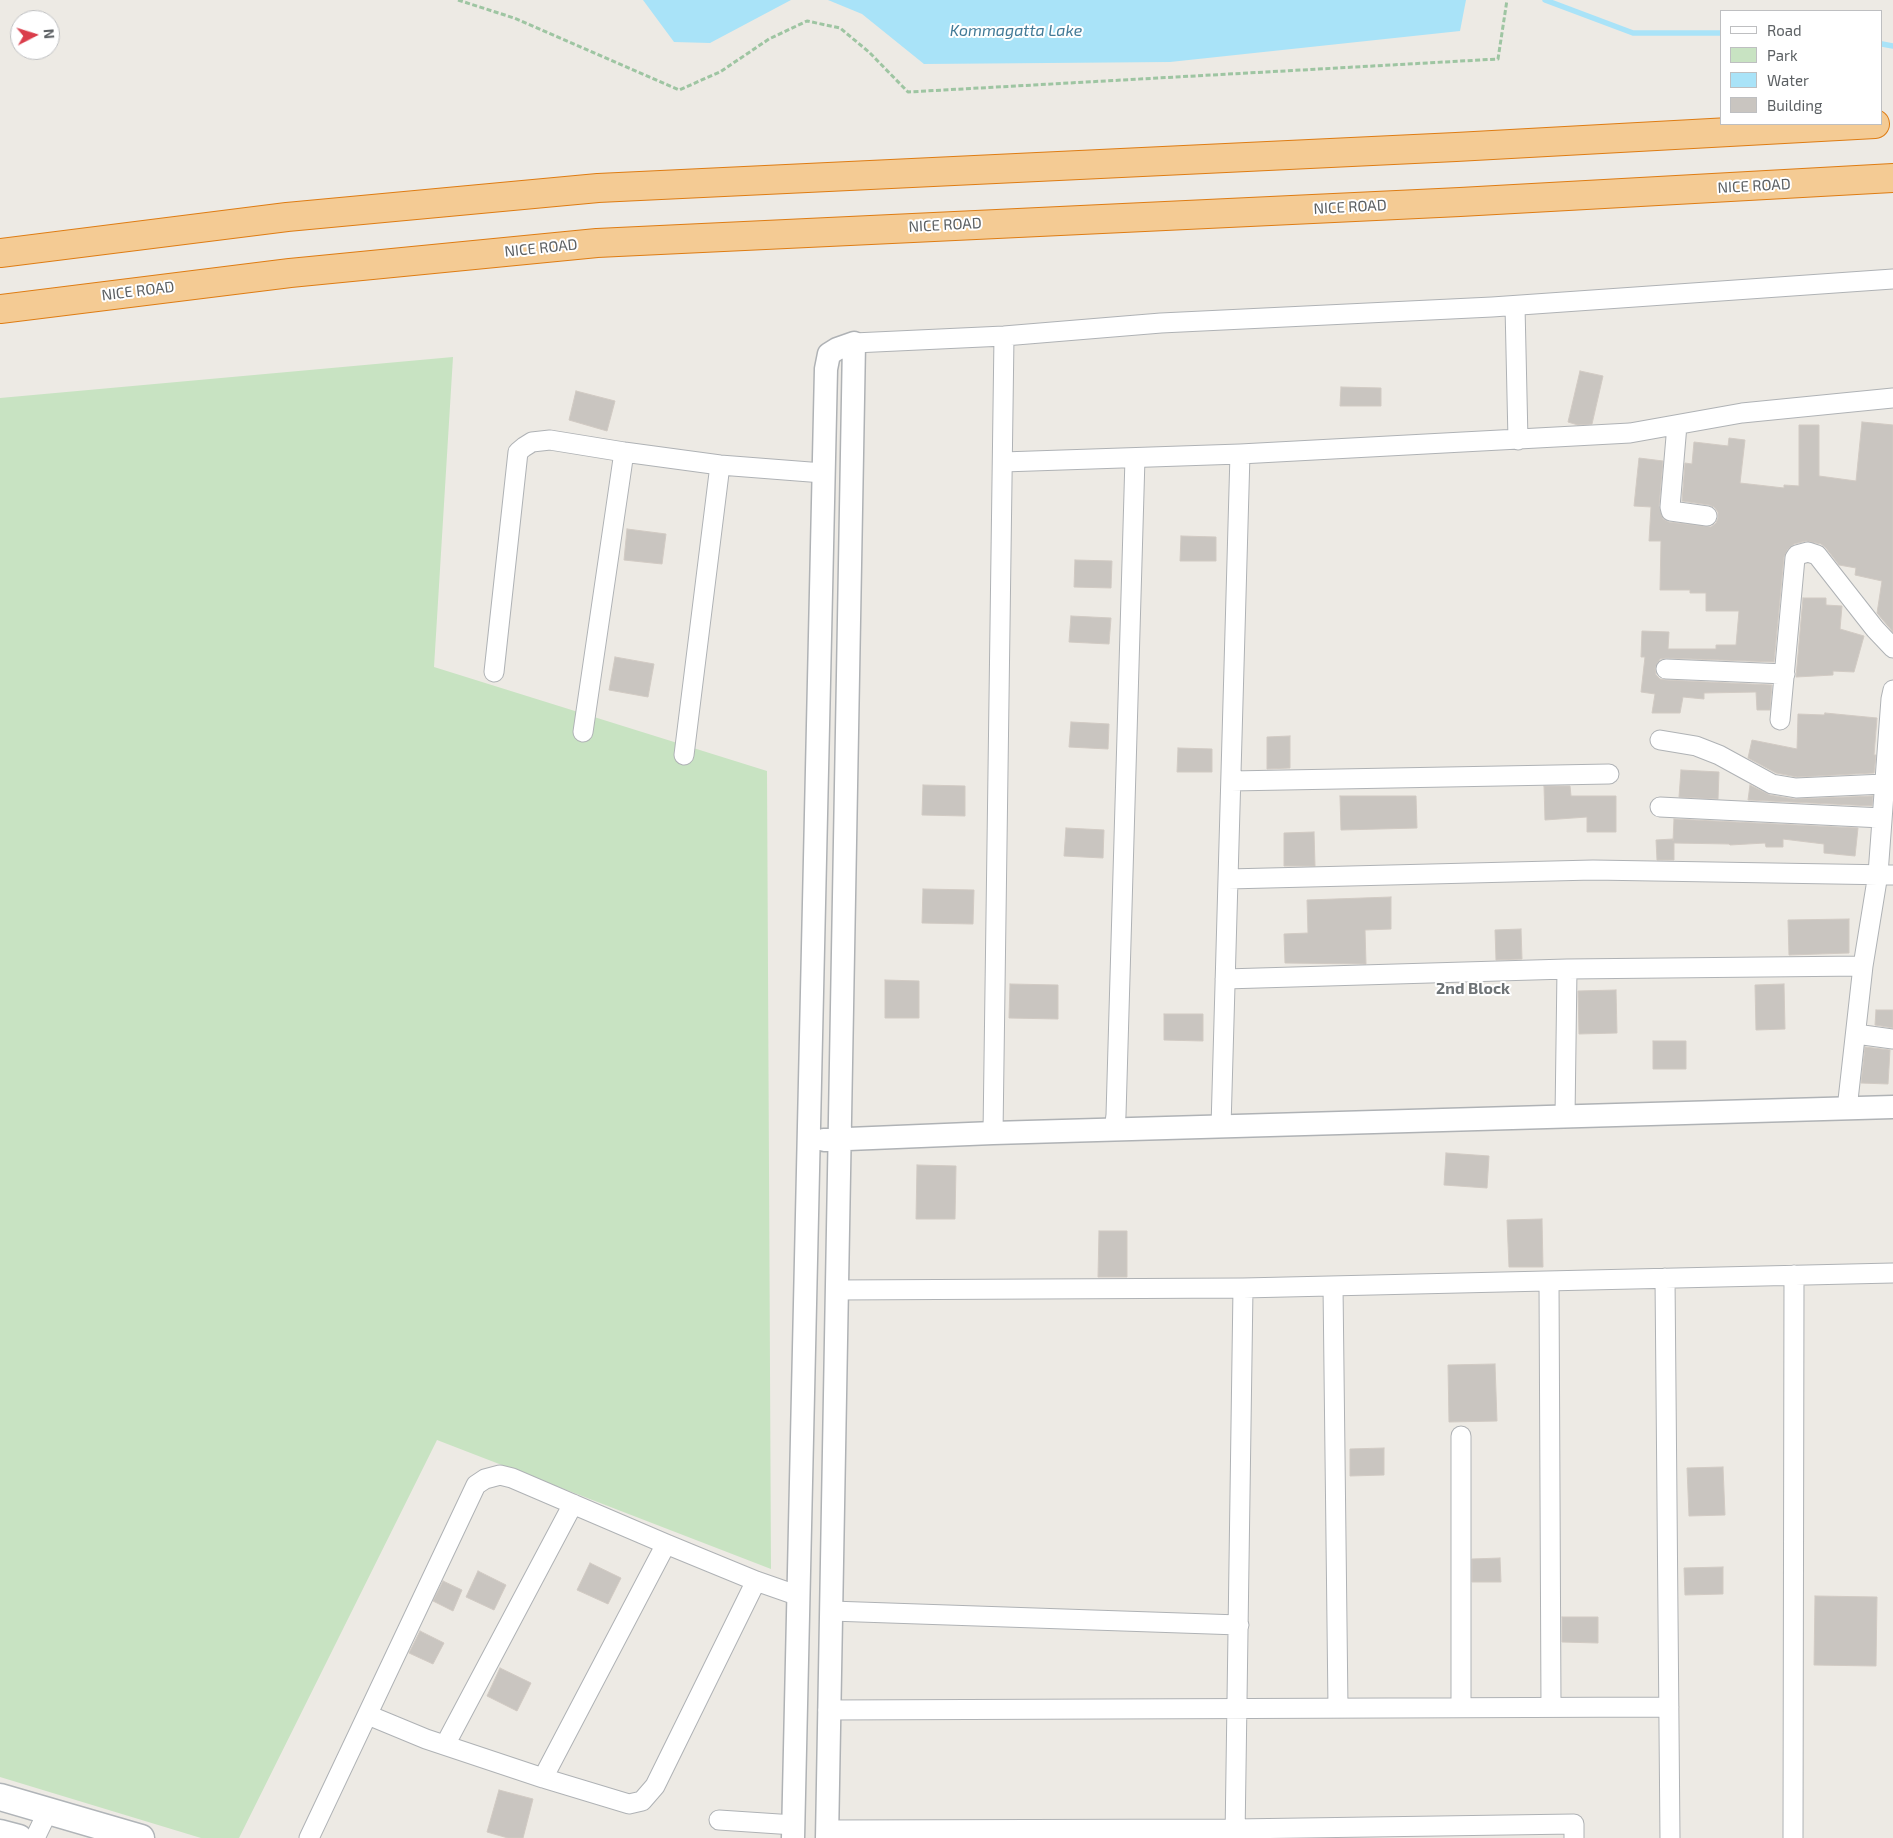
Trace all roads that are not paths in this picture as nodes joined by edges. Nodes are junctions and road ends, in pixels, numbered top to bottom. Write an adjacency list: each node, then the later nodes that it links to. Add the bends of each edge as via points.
1 (1856, 125): 3 (highway, via 598,188 287,217)
2 (1893, 178): 6 (highway, NICE ROAD, via 597,243 290,273)
3 (0, 253)
4 (1893, 278): 5 (street)
5 (1514, 306): 7 (street, via 1161,323); 11 (street)
6 (0, 308)
7 (1004, 336): 8 (street); 15 (street)
8 (854, 343): 17 (street, via 829,354); 46 (street)
9 (1893, 398): 10 (street, via 1742,413)
10 (1677, 425): 11 (street, via 1630,434); 18 (street, via 1671,511)
11 (1518, 440): 13 (street)
12 (624, 452): 16 (street); 21 (street, via 550,440 532,442 518,452); 25 (street)
13 (1240, 454): 14 (street); 29 (street)
14 (1135, 458): 15 (street); 44 (street)
15 (1003, 462): 45 (street)
16 (720, 464): 17 (street); 27 (street)
17 (823, 473): 47 (street)
18 (1707, 516)
19 (1893, 648): 22 (street, via 1817,555 1801,553 1795,558)
20 (1666, 669): 22 (street)
21 (494, 672)
22 (1785, 674): 24 (street)
23 (1893, 690): 30 (street)
24 (1780, 720)
25 (583, 732)
26 (1660, 740): 30 (street, via 1696,746 1719,755 1772,784 1796,788)
27 (684, 754)
28 (1609, 774): 29 (street)
29 (1231, 781): 34 (street)
30 (1884, 784): 32 (street)
31 (1660, 806): 32 (street)
32 (1882, 818): 33 (street)
33 (1885, 874): 34 (street, via 1593,870); 35 (street)
34 (1228, 879): 37 (street)
35 (1863, 966): 36 (street); 38 (street)
36 (1567, 969): 37 (street); 42 (street)
37 (1225, 979): 43 (street)
38 (1856, 1034): 39 (street); 41 (street)
39 (1893, 1039)
40 (1893, 1108): 41 (street)
41 (1847, 1109): 42 (street)
42 (1565, 1117): 43 (street)
43 (1222, 1127): 44 (street)
44 (1114, 1130): 45 (street)
45 (993, 1133): 46 (street)
46 (839, 1139): 47 (street); 54 (street)
47 (808, 1140): 59 (street)
48 (1893, 1273): 49 (street)
49 (1794, 1275): 50 (street); 84 (street)
50 (1665, 1278): 51 (street); 62 (street)
51 (1549, 1281): 52 (street); 64 (street)
52 (1334, 1286): 53 (street); 66 (street)
53 (1243, 1288): 54 (street); 61 (street)
54 (836, 1290): 60 (street)
55 (1461, 1436): 63 (street)
56 (572, 1504): 57 (street); 68 (street, via 500,1475 476,1485); 69 (street)
57 (666, 1544): 58 (street); 70 (street)
58 (756, 1581): 59 (street); 70 (street, via 648,1795 629,1804)
59 (799, 1596): 74 (street)
60 (831, 1611): 61 (street); 67 (street)
61 (1239, 1625): 65 (street)
62 (1669, 1706): 64 (street); 83 (street)
63 (1461, 1707): 64 (street); 66 (street)
64 (1551, 1707)
65 (1237, 1708): 66 (street); 67 (street); 76 (street)
66 (1338, 1708)
67 (828, 1710): 77 (street)
68 (368, 1714): 69 (street); 81 (street)
69 (445, 1745): 70 (street)
70 (543, 1778)
71 (0, 1797): 72 (main road)
72 (48, 1811): 79 (street); 80 (main road)
73 (719, 1820): 74 (street)
74 (794, 1831)
75 (0, 1833): 78 (main road)
76 (1235, 1833): 77 (street); 82 (street, via 1574,1824)
77 (827, 1834)
78 (19, 1838)
79 (35, 1838)
80 (141, 1838)
81 (309, 1838)
82 (1574, 1838)
83 (1670, 1838)
84 (1793, 1838)

